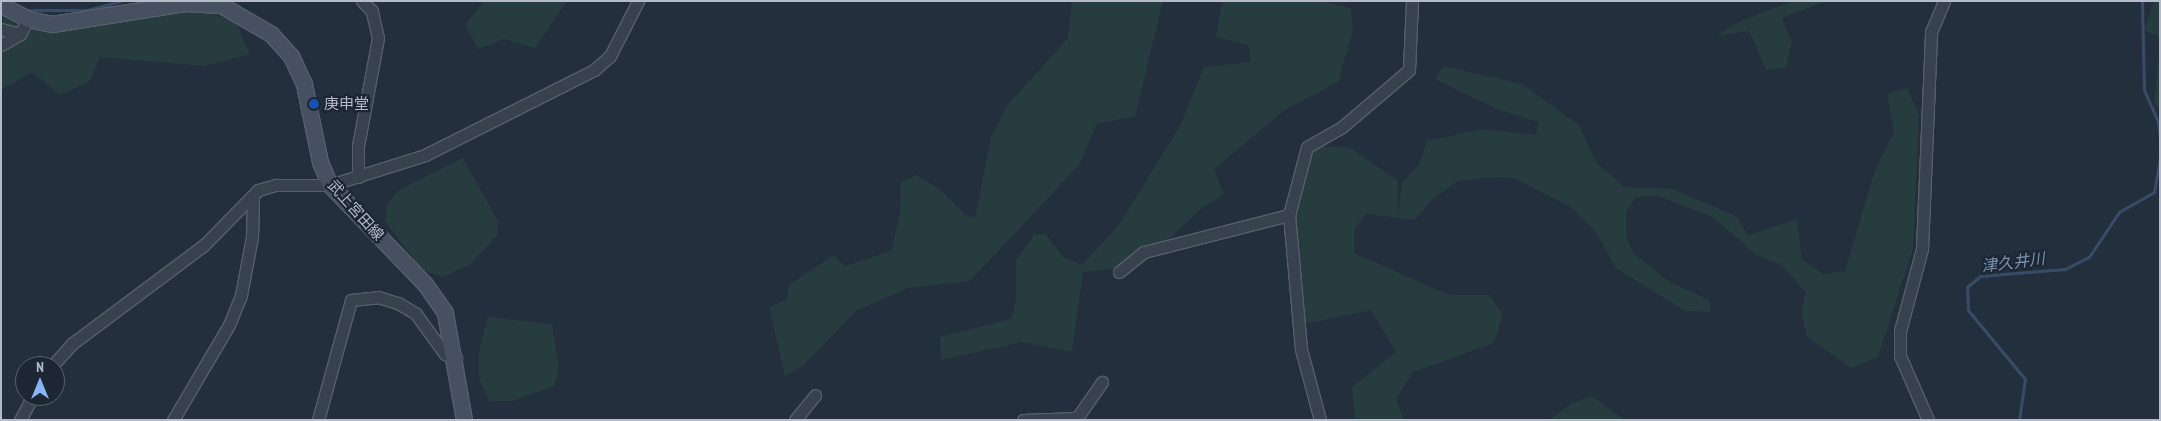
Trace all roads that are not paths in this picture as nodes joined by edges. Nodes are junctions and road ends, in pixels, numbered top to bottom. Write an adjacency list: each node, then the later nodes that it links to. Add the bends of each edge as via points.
1 (638, 1): 11 (street, via 610,56 594,70 426,155)
2 (1412, 1): 14 (street, via 1409,70 1342,127 1307,148)
3 (1944, 1): 28 (street, via 1931,32 1922,249 1900,331 1900,356)
4 (222, 3): 7 (main road, 武上宮田線, via 184,3 52,24); 12 (main road, 武上宮田線, via 255,22 291,56 304,84 320,162)
5 (367, 3): 11 (street, via 378,38 358,146)
6 (1, 5): 7 (main road, 武上宮田線)
7 (28, 19): 9 (street)
8 (1, 29): 9 (street)
9 (20, 34): 10 (street)
10 (1, 45)
11 (358, 177): 12 (street)
12 (330, 185): 13 (street, via 276,185 258,190); 17 (main road, 武上宮田線, via 438,299 450,327)
13 (254, 196): 16 (street, via 204,245 73,343); 22 (street, via 252,237 241,295 229,325)
14 (1289, 215): 15 (street, via 1144,252); 27 (street, via 1301,349)
15 (1119, 272)
16 (61, 356)
17 (456, 358): 23 (street, via 445,354 416,314 398,303 378,297 351,300); 24 (main road, 武上宮田線)
18 (1102, 382): 26 (street, via 1077,418)
19 (815, 395): 25 (street)
20 (28, 406): 21 (street)
21 (20, 420)
22 (173, 420)
23 (318, 420)
24 (464, 420)
25 (796, 420)
26 (1023, 420)
27 (1320, 420)
28 (1928, 420)

